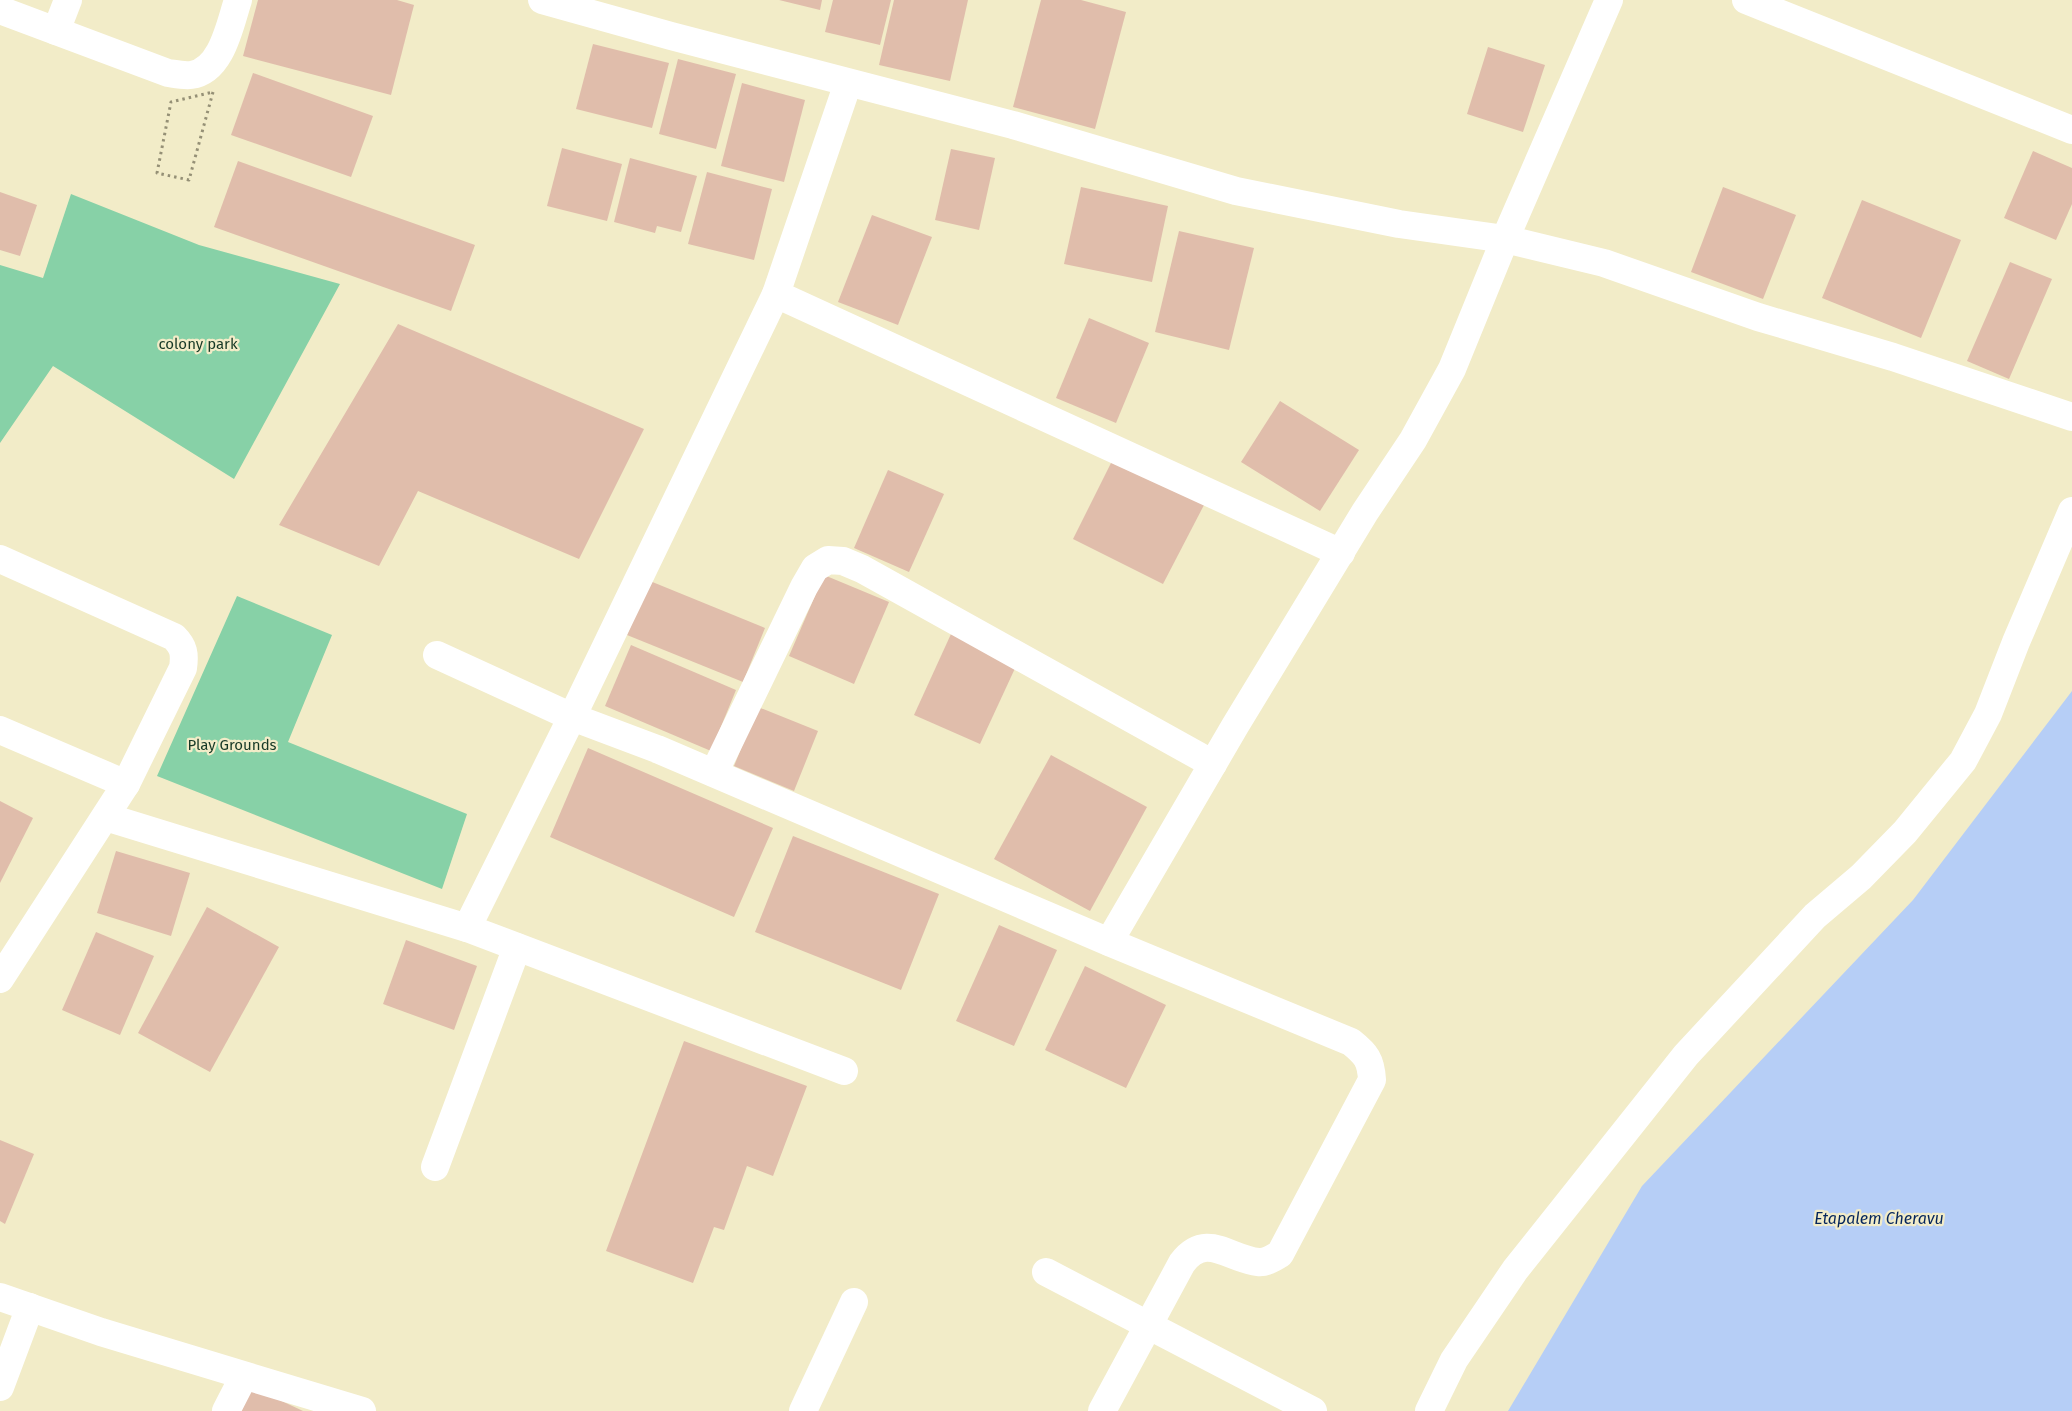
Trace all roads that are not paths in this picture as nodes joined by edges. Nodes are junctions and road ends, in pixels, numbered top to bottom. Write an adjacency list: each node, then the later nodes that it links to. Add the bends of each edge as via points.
1 (68, 0): 7 (street)
2 (238, 0): 7 (street, via 222,49 206,69 191,75 168,73)
3 (542, 0): 8 (street)
4 (1608, 0): 10 (street)
5 (1746, 0): 9 (street)
6 (0, 10): 7 (street)
7 (56, 31)
8 (848, 83): 10 (street, via 1014,125 1236,191 1399,224); 11 (street)
9 (2072, 130)
10 (1506, 238): 12 (street, via 1604,263 1758,317 1893,357); 14 (street, via 1452,369 1413,440)
11 (776, 294): 14 (street); 17 (street)
12 (2072, 417)
13 (2072, 511): 41 (street, via 1988,714 1963,761 1906,832 1861,877 1815,916 1686,1055 1515,1270 1454,1360)
14 (1341, 552): 19 (street)
15 (0, 559): 21 (street, via 174,637 181,644 185,654 183,668)
16 (438, 655): 17 (street)
17 (572, 717): 20 (street); 23 (street)
18 (0, 730): 21 (street)
19 (1213, 764): 20 (street, via 862,569 843,561 828,560 816,568 804,587); 24 (street)
20 (714, 773): 24 (street)
21 (126, 784): 22 (street)
22 (106, 817): 23 (street); 26 (street)
23 (467, 928): 25 (street)
24 (1110, 942): 33 (street, via 1351,1042 1371,1065 1372,1080 1280,1254 1258,1262 1213,1248 1190,1253)
25 (517, 947): 27 (street); 28 (street)
26 (0, 978)
27 (844, 1072)
28 (435, 1168)
29 (1046, 1272): 33 (street)
30 (0, 1297): 32 (street)
31 (854, 1302): 38 (street)
32 (30, 1307): 34 (street); 35 (street)
33 (1149, 1324): 39 (street); 40 (street)
34 (244, 1376): 36 (street); 37 (street)
35 (0, 1387)
36 (226, 1411)
37 (362, 1411)
38 (803, 1411)
39 (1102, 1411)
40 (1313, 1411)
41 (1429, 1411)

